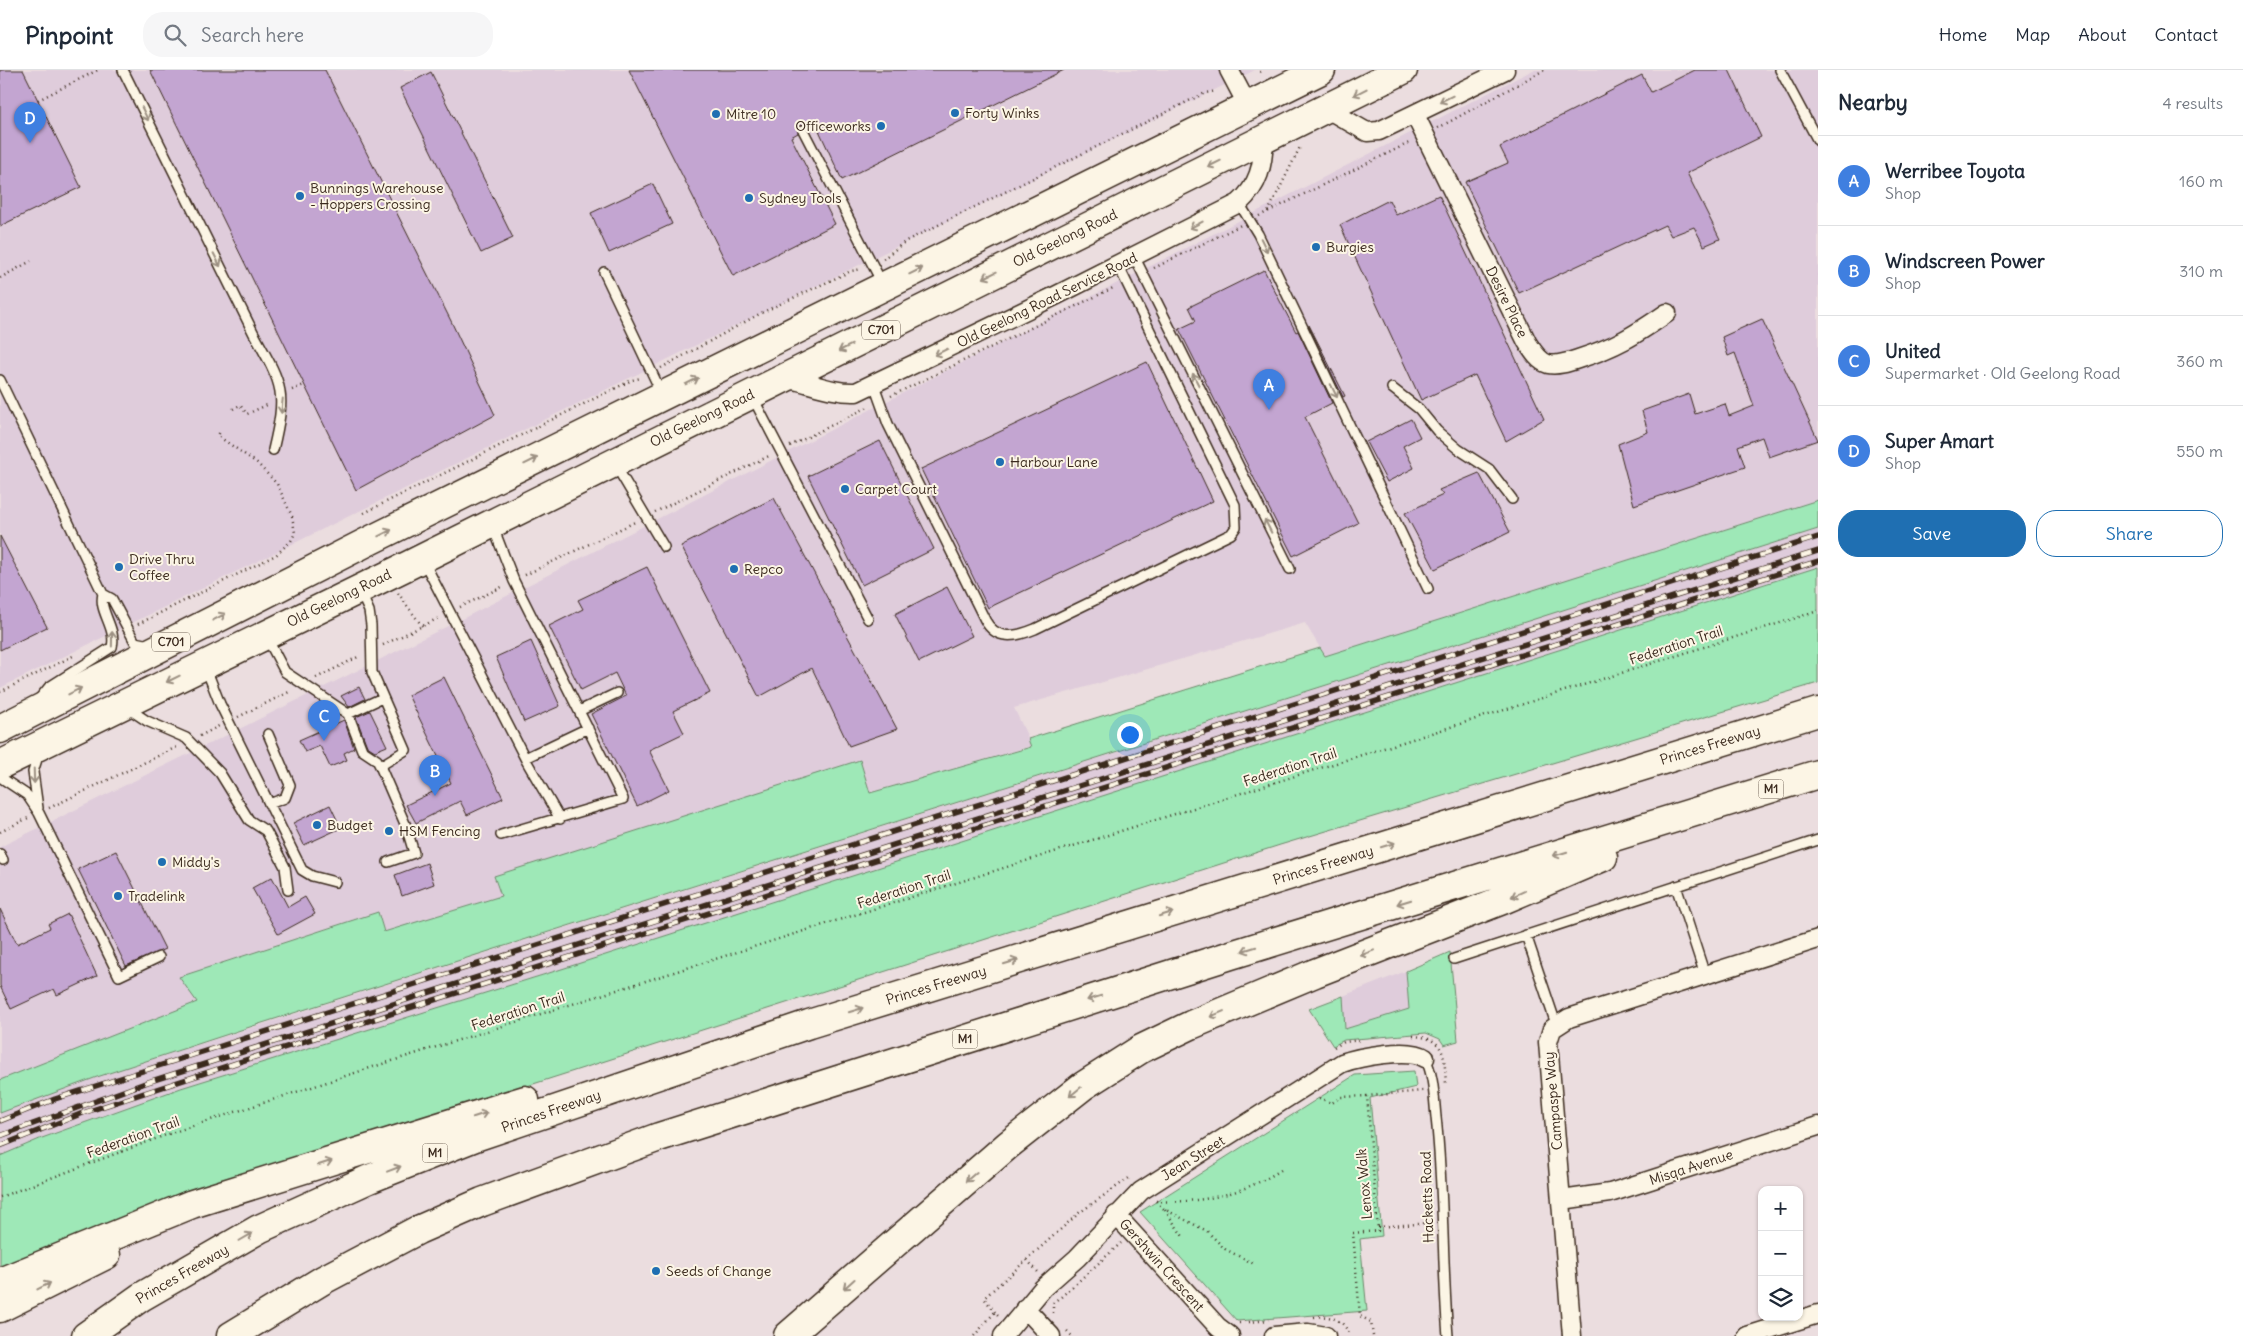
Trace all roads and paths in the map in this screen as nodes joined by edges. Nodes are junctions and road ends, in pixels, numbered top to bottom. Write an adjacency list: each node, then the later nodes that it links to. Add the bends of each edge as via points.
1 (98, 70): 10 (path)
2 (123, 70): 41 (lane, one-way to 41, via 277,375 282,399)
3 (1229, 70): 11 (street)
4 (1321, 70): 11 (main road, C701)
5 (1403, 70): 12 (main road, Old Geelong Road / C701, one-way to 12)
6 (1505, 70): 8 (street)
7 (1780, 70): 16 (lane)
8 (1480, 77): 13 (street, one-way to 13)
9 (1217, 91): 24 (path, via 1204,93 906,241 885,258)
10 (38, 100)
11 (1248, 106): 15 (main road); 24 (main road, C701, one-way to 11)
12 (1328, 109): 13 (street, via 1367,132 1379,132); 15 (main road, Old Geelong Road / C701)
13 (1414, 115): 26 (street, Desire Place, via 1536,357 1547,364 1560,364 1610,349)
14 (803, 130): 24 (lane)
15 (1264, 140): 18 (street, Old Geelong Road Service Road, via 1260,173 1249,194); 27 (main road, Old Geelong Road / C701, one-way to 27)
16 (1818, 141)
17 (1301, 144): 19 (path)
18 (1239, 203): 20 (street, Old Geelong Road Service Road, one-way to 20); 52 (lane, one-way to 52, via 1258,234)
19 (1268, 212)
20 (1134, 256): 22 (street, Old Geelong Road Service Road); 49 (lane, one-way to 20)
21 (30, 261): 25 (path)
22 (1118, 265): 32 (street, Old Geelong Road Service Road, one-way to 32); 32 (lane, via 1235,505 1236,527 1231,534 1035,629 1010,636 998,635 985,620 888,424)
23 (604, 272): 30 (lane)
24 (878, 275): 27 (main road); 30 (main road, C701, one-way to 24); 30 (path, via 851,271 763,312)
25 (0, 278)
26 (1667, 313)
27 (902, 319): 28 (main road, Old Geelong Road / C701, one-way to 28)
28 (784, 378): 32 (street, Old Geelong Road Service Road, via 844,393); 35 (main road, Old Geelong Road / C701)
29 (0, 380): 53 (lane)
30 (657, 384): 38 (main road, C701); 39 (main road); 44 (path, via 632,380)
31 (304, 385): 34 (path)
32 (874, 385)
33 (1392, 388): 43 (lane, via 1419,409 1458,449 1489,470)
34 (292, 390)
35 (751, 394): 39 (main road, Old Geelong Road / C701); 55 (lane)
36 (272, 403): 37 (path, via 246,414 240,405)
37 (233, 409)
38 (596, 429): 42 (main road); 47 (main road, C701, one-way to 38)
39 (679, 429): 42 (main road, Old Geelong Road / C701)
40 (220, 431): 57 (path, via 218,436 257,464 277,484 292,516 295,533 292,541 276,555)
41 (273, 450)
42 (613, 462): 45 (main road, Old Geelong Road / C701); 46 (lane)
43 (1512, 499)
44 (364, 513)
45 (492, 523): 48 (main road, Old Geelong Road / C701); 66 (lane, via 514,581)
46 (664, 546)
47 (341, 555): 51 (main road); 59 (main road, C701, one-way to 47)
48 (422, 558): 51 (main road, Old Geelong Road / C701); 75 (lane)
49 (1290, 569)
50 (393, 586): 56 (path)
51 (359, 588): 58 (main road, Old Geelong Road / C701); 64 (lane, via 369,612 372,672)
52 (1428, 589)
53 (103, 594): 57 (lane, via 112,599); 69 (lane, one-way to 53, via 49,686 112,647 112,631 101,601)
54 (1818, 612): 104 (path, Federation Trail, via 373,1067 174,1132)
55 (868, 618)
56 (422, 626)
57 (127, 629): 59 (lane, via 135,642)
58 (265, 634): 61 (main road, Old Geelong Road / C701); 68 (lane, via 285,672)
59 (161, 647): 69 (main road, C701, one-way to 59)
60 (78, 653): 62 (path)
61 (204, 664): 65 (main road, Old Geelong Road / C701, one-way to 65); 80 (lane)
62 (0, 692)
63 (617, 693): 66 (lane)
64 (382, 698): 68 (lane); 77 (lane, via 406,750)
65 (122, 704): 73 (main road, Old Geelong Road / C701); 89 (lane, via 147,721 186,738 220,773 249,820 266,831 285,867)
66 (579, 711): 70 (lane)
67 (1818, 712): 95 (main road, Princes Freeway / M1, one-way to 67)
68 (348, 714): 77 (lane, via 362,750)
69 (28, 715): 71 (main road, C701)
70 (588, 728): 75 (lane); 83 (lane, via 623,799)
71 (0, 729)
72 (268, 734): 80 (lane, via 290,785 285,798)
73 (38, 745): 74 (main road, via 13,750); 76 (main road, Old Geelong Road / C701); 82 (lane, one-way to 82, via 32,772)
74 (0, 747)
75 (525, 758): 83 (lane)
76 (0, 764)
77 (380, 766): 86 (lane, via 414,853)
78 (1818, 774): 81 (main road, M1)
79 (0, 777): 82 (lane, via 27,795)
80 (269, 804): 87 (lane, via 302,870)
81 (1723, 804): 124 (main road, M1, one-way to 124, via 1231,955 659,1137 482,1202 418,1230 323,1280); 125 (main road, one-way to 125, via 1505,899 1314,973 1141,1049 1083,1086 1008,1145)
82 (39, 813): 92 (lane, via 119,976)
83 (560, 819): 84 (lane)
84 (501, 835)
85 (1818, 840): 88 (lane)
86 (388, 862)
87 (335, 882)
88 (1676, 886): 90 (lane); 94 (lane)
89 (288, 890)
90 (1526, 935): 93 (lane); 96 (lane)
91 (1818, 940): 94 (street)
92 (159, 957)
93 (1454, 959)
94 (1705, 975): 96 (street)
95 (809, 1024): 103 (main road, one-way to 95, via 531,1098); 123 (main road, Princes Freeway / M1, one-way to 95, via 141,1297 259,1229 369,1179 558,1108)
96 (1556, 1024): 107 (street, Campaspe Way, via 1548,1042)
97 (1424, 1058): 98 (lane, Hacketts Road, via 1429,1066); 106 (street, Jean Street, via 1413,1053 1365,1056 1342,1063)
98 (1433, 1090): 100 (path); 110 (lane, Hacketts Road, via 1441,1164)
99 (1325, 1092): 100 (path, via 1317,1097 1332,1103 1341,1097)
100 (1367, 1096): 111 (path, Lenox Walk)
101 (1818, 1126): 107 (street, Misqa Avenue, via 1610,1193)
102 (1281, 1170): 106 (path, via 1258,1184 1229,1194 1175,1202)
103 (278, 1178): 115 (main road, via 192,1204); 117 (main road, one-way to 103, via 107,1254)
104 (0, 1197)
105 (1162, 1197): 106 (path)
106 (1151, 1198): 108 (path); 109 (street, Jean Street)
107 (1562, 1200): 132 (street, Campaspe Way)
108 (1164, 1209): 113 (path); 114 (path, via 1202,1228 1225,1248)
109 (1116, 1215): 112 (street, Gershwin Crescent); 118 (street, Jean Street)
110 (1442, 1222): 111 (path); 131 (lane, Hacketts Road)
111 (1378, 1227): 130 (path, Lenox Walk, via 1378,1231 1353,1233 1360,1316 1371,1322)
112 (1132, 1232): 116 (path); 122 (street, Gershwin Crescent, via 1218,1327)
113 (1184, 1238)
114 (1254, 1264)
115 (0, 1282)
116 (1060, 1297)
117 (0, 1308)
118 (1025, 1308): 126 (street, Jean Street); 127 (street)
119 (1818, 1314): 133 (street)
120 (1304, 1317): 129 (path, via 1331,1317 1344,1324)
121 (1274, 1328): 122 (path); 128 (street)
122 (1233, 1330)
123 (86, 1336)
124 (231, 1336)
125 (788, 1336)
126 (1002, 1336)
127 (1051, 1336)
128 (1326, 1336)
129 (1350, 1336)
130 (1372, 1336)
131 (1448, 1336)
132 (1572, 1336)
133 (1747, 1336)

